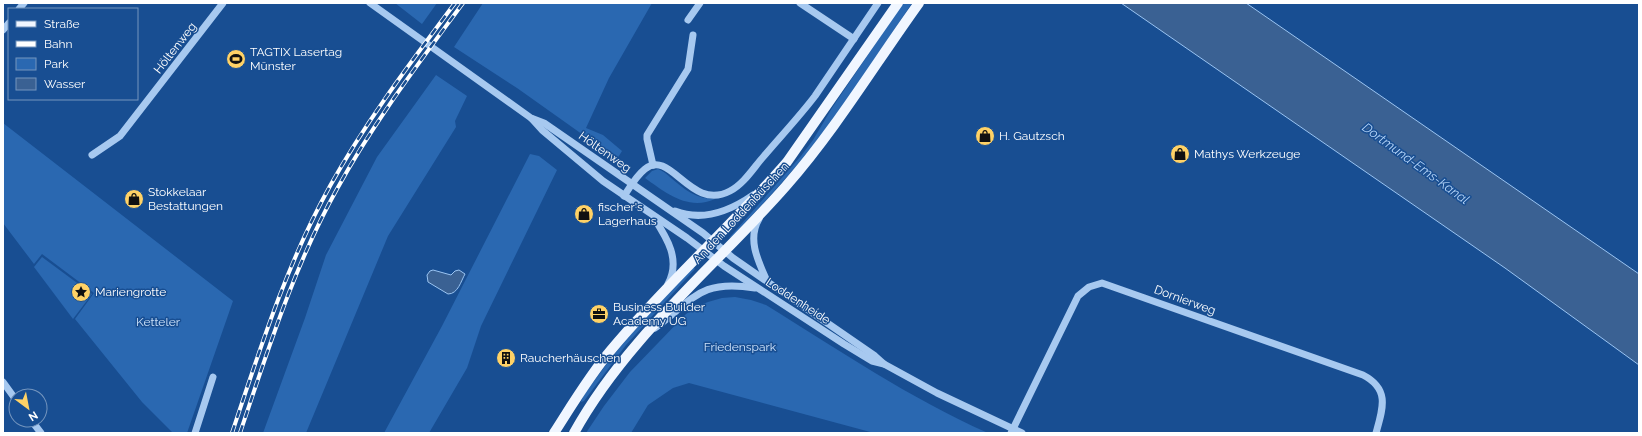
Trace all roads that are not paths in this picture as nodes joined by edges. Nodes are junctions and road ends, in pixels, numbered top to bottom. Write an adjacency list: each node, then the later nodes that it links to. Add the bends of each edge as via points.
1 (223, 3): 12 (street, Höltenweg, via 120,136)
2 (370, 3): 11 (street, Höltenweg)
3 (700, 3): 8 (street)
4 (800, 3): 10 (street)
5 (878, 3): 10 (street, An den Loddenbüschen)
6 (898, 3): 15 (main road, An den Loddenbüschen, via 795,151)
7 (919, 3): 17 (main road, An den Loddenbüschen, via 824,137)
8 (688, 20)
9 (693, 35): 13 (street, via 688,69 647,135)
10 (854, 39): 13 (street, An den Loddenbüschen, via 801,112 744,179 731,190 715,195 703,194 692,189 666,168 658,164)
11 (531, 118): 14 (street, Höltenweg, via 544,123); 16 (street, Höltenweg, via 571,156)
12 (92, 155)
13 (653, 165): 14 (street, via 643,170)
14 (632, 185): 16 (street); 18 (street, Höltenweg)
15 (765, 187): 18 (street, Höltenweg, via 743,202 721,212 688,215); 20 (main road, An den Loddenbüschen)
16 (624, 196): 19 (street, Höltenweg)
17 (768, 206): 22 (main road, An den Loddenbüschen); 24 (street, via 758,221 754,234 755,252)
18 (665, 208): 20 (street, Höltenweg)
19 (653, 216): 21 (street, Höltenweg); 26 (street, Höltenweg, via 668,240 674,260 672,274)
20 (712, 240): 21 (main road, An den Loddenbüschen); 22 (street, Loddenheide)
21 (703, 250): 23 (street, Loddenheide); 26 (main road, An den Loddenbüschen)
22 (724, 251): 23 (main road, An den Loddenbüschen); 24 (street, Loddenheide)
23 (716, 260): 25 (street, Loddenheide); 27 (main road, An den Loddenbüschen)
24 (767, 281): 28 (street, Loddenheide)
25 (759, 289): 27 (street, via 725,285 704,290); 28 (street, Loddenheide, via 849,348 872,361)
26 (664, 291): 32 (main road, An den Loddenbüschen, via 610,351)
27 (641, 339): 33 (main road, An den Loddenbüschen)
28 (884, 364): 30 (street, Loddenheide)
29 (213, 377): 31 (street)
30 (1012, 431): 34 (street, Loddenheide); 35 (street, Dornierweg, via 1078,296 1089,287 1102,282 1363,375 1372,380 1382,393 1383,401)
31 (195, 433)
32 (554, 433)
33 (574, 433)
34 (1022, 433)
35 (1376, 433)

